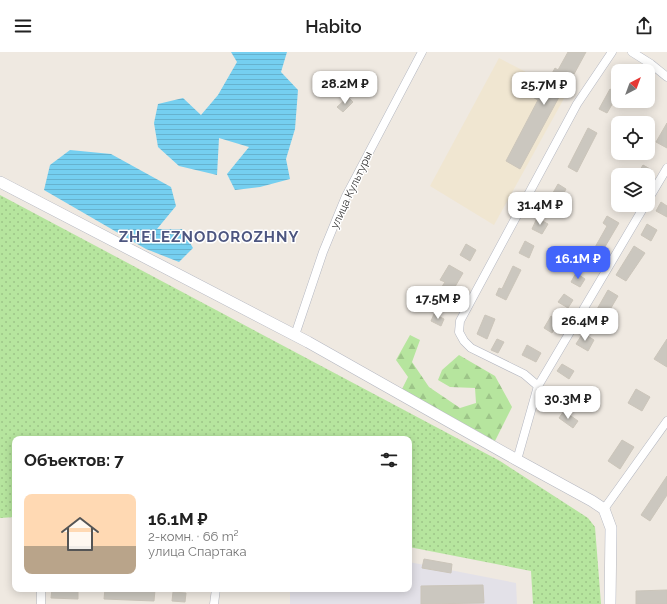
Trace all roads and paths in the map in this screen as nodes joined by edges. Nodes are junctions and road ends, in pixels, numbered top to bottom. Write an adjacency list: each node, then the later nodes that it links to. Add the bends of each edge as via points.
1 (422, 52): 9 (street, улица Культуры, via 346,196 323,252)
2 (612, 52): 10 (street, via 577,104 460,321 459,332 471,348 524,374)
3 (632, 52): 4 (street)
4 (667, 77)
5 (667, 168): 7 (street)
6 (0, 182): 9 (street)
7 (655, 188)
8 (641, 212): 10 (street)
9 (295, 335): 12 (street)
10 (538, 386): 12 (street)
11 (667, 421): 13 (street)
12 (517, 460): 13 (street)
13 (604, 509): 18 (street, via 611,528)
14 (41, 592): 16 (street)
15 (216, 592): 17 (street)
16 (41, 604)
17 (214, 604)
18 (610, 604)

